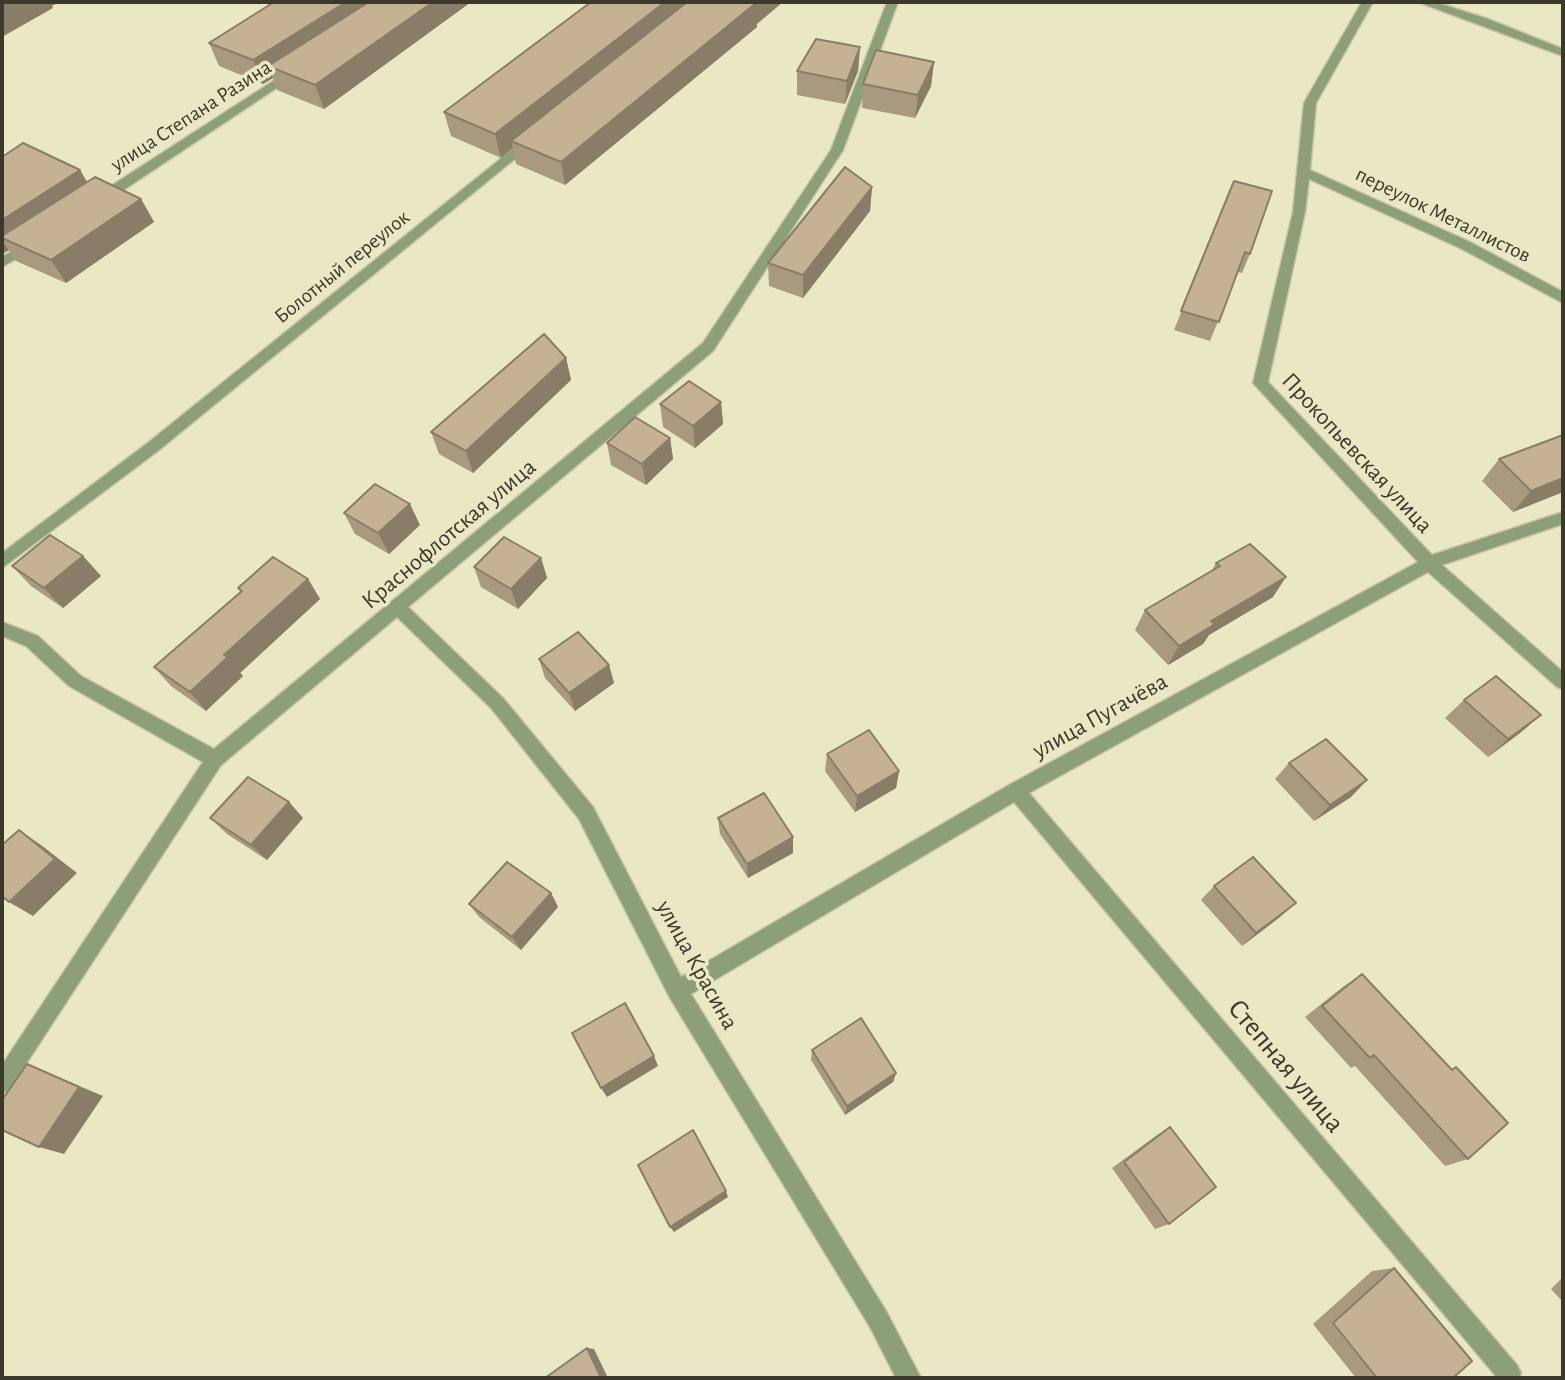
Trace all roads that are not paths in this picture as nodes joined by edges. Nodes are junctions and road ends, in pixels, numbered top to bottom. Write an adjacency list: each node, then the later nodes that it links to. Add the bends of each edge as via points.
1 (892, 2): 15 (street, Краснофлотская улица, via 837,150 708,347)
2 (1368, 2): 7 (street, Прокопьевская улица, via 1310,103)
3 (1424, 2): 4 (street)
4 (1563, 52)
5 (307, 63): 8 (street, улица Степана Разина)
6 (545, 130): 13 (street, Болотный переулок, via 154,446)
7 (1303, 172): 11 (street, переулок Металлистов, via 1465,245); 14 (street, Прокопьевская улица, via 1299,212 1260,383)
8 (89, 206)
9 (46, 234): 10 (street)
10 (2, 263)
11 (1563, 298)
12 (1563, 518): 14 (street, улица Пугачёва)
13 (2, 562)
14 (1429, 563): 17 (street, Прокопьевская улица); 19 (street, улица Пугачёва)
15 (399, 609): 18 (street, Краснофлотская улица); 20 (street, улица Красина, via 497,703 586,813)
16 (2, 629): 18 (street, via 32,641 75,681)
17 (1563, 682)
18 (215, 760): 21 (street, Краснофлотская улица)
19 (1016, 791): 20 (street, улица Пугачёва); 23 (street, Степная улица, via 1508,1373)
20 (677, 991): 22 (street, улица Красина, via 878,1319)
21 (2, 1083)
22 (909, 1378)
23 (1506, 1378)

